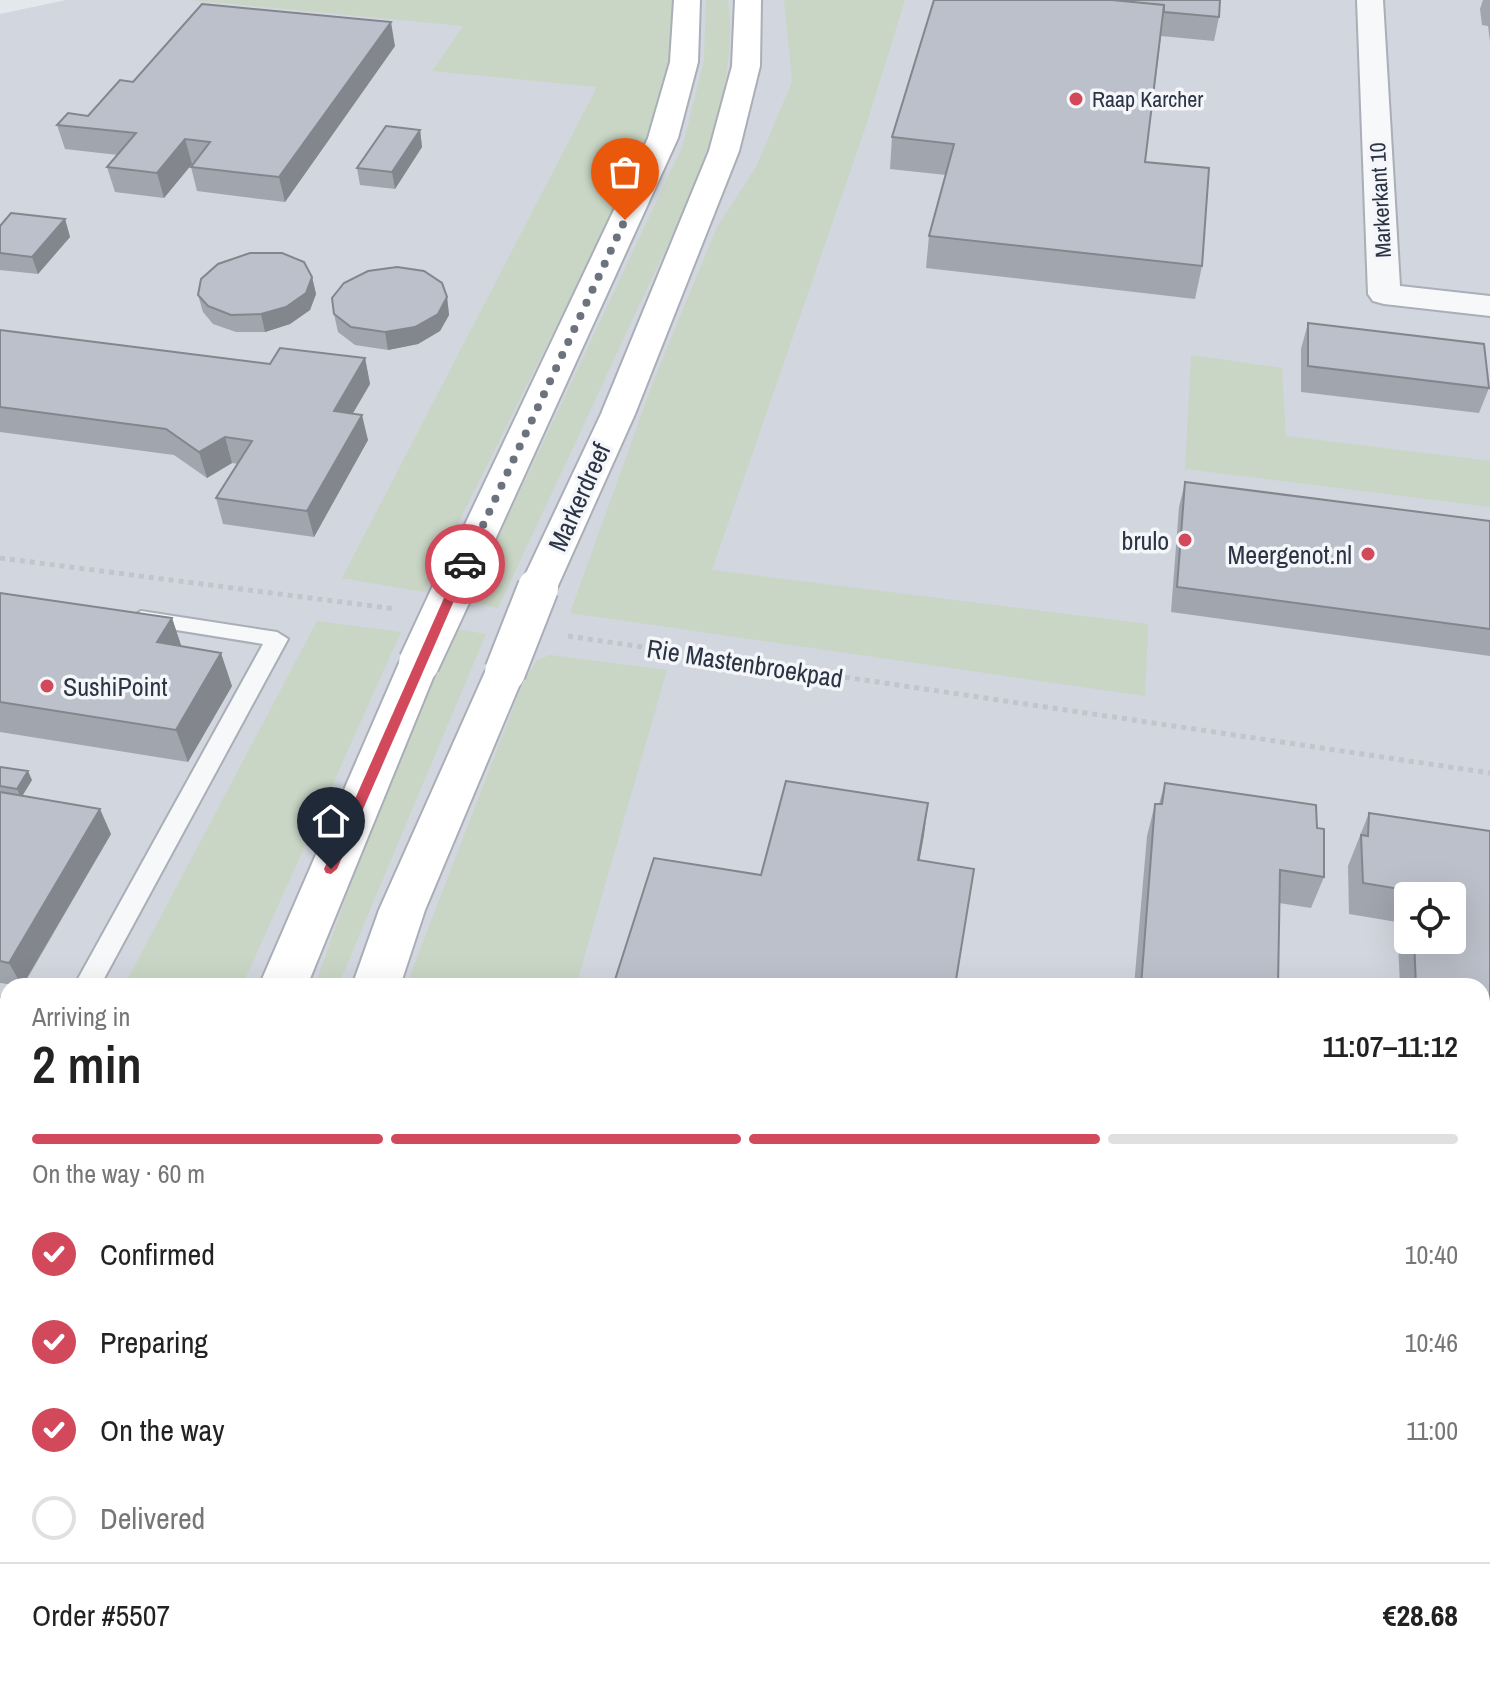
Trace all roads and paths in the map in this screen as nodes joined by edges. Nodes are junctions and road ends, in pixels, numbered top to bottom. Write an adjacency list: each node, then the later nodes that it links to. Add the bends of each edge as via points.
1 (687, 0): 11 (main road, bridge, via 684,62 663,138 419,663)
2 (748, 0): 12 (main road, Markerdreef, bridge, via 746,66 724,151 618,414 402,910)
3 (1370, 0): 4 (street, Markerkant 10, via 1384,294)
4 (1490, 306)
5 (0, 558): 6 (path)
6 (408, 611)
7 (123, 615): 10 (lane, via 277,639)
8 (560, 635): 9 (path, Rie Mastenbroekpad)
9 (1490, 773)
10 (91, 978)
11 (286, 978)
12 (379, 978)

